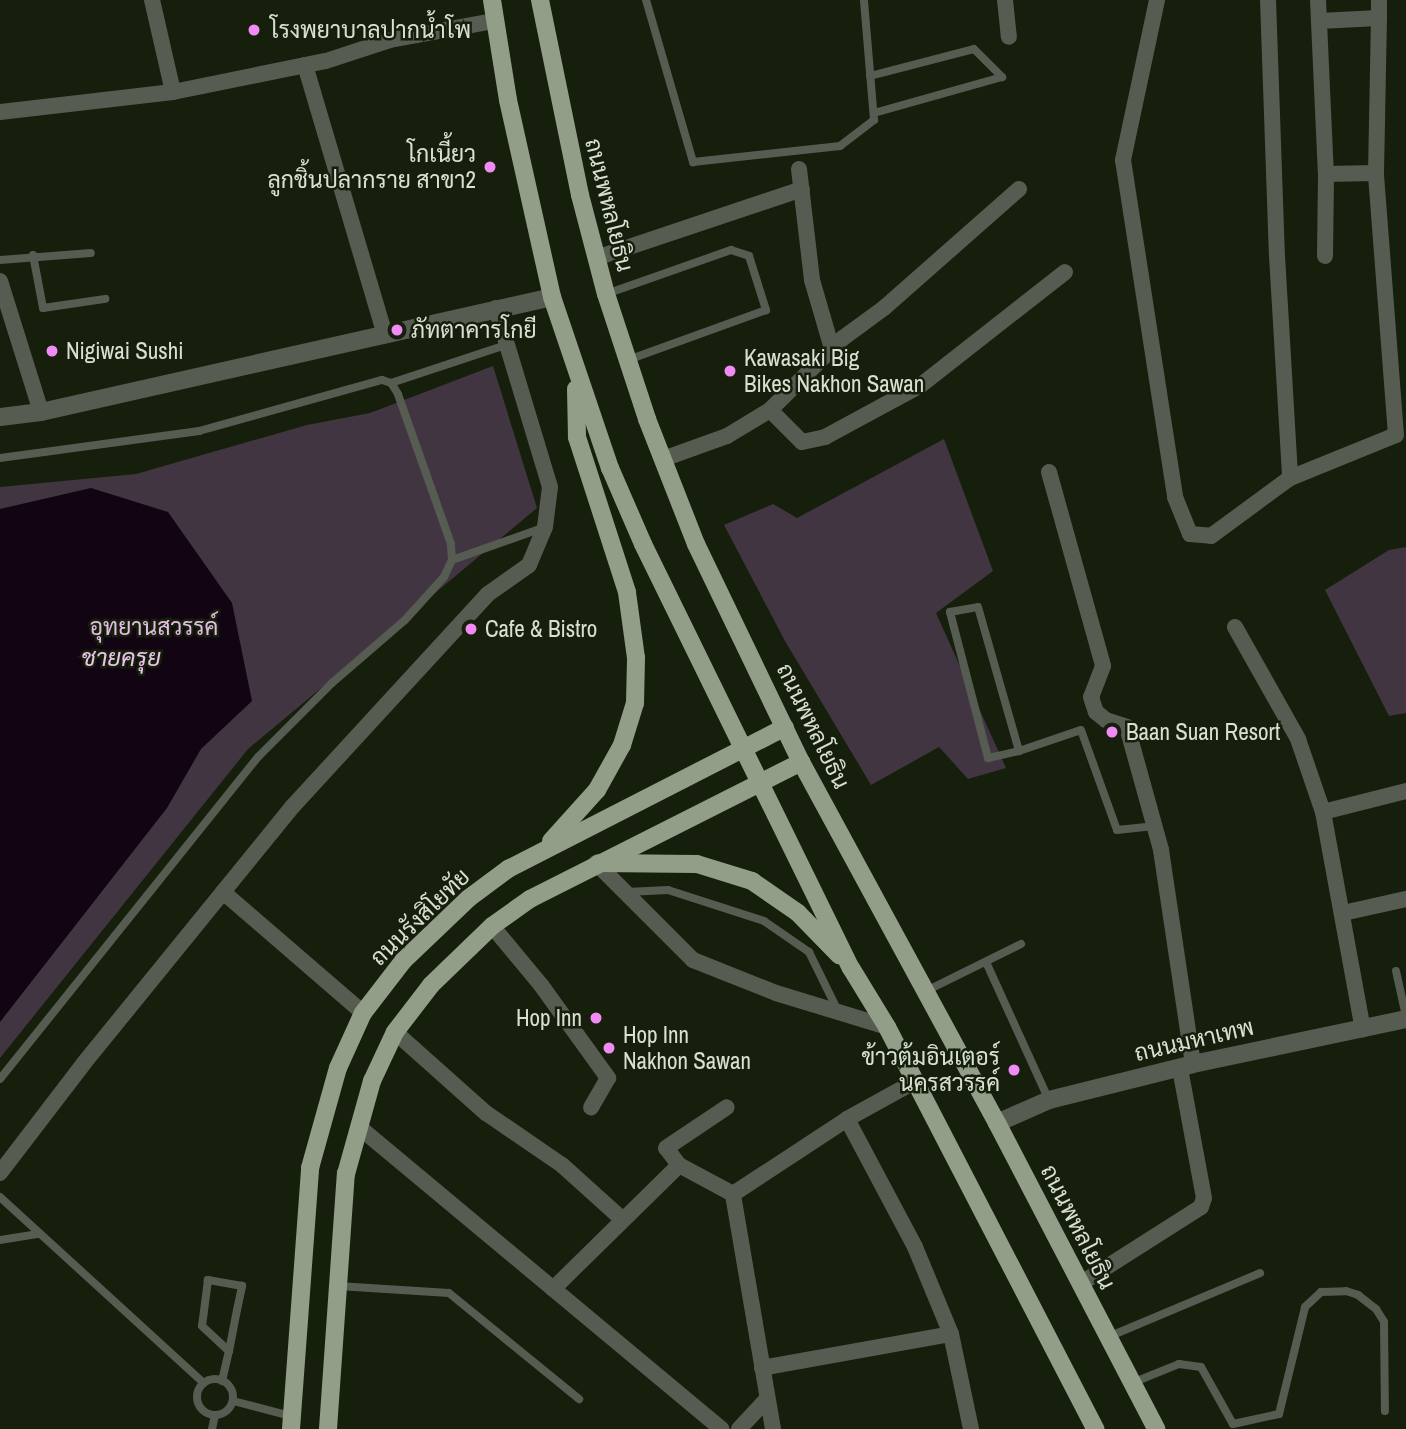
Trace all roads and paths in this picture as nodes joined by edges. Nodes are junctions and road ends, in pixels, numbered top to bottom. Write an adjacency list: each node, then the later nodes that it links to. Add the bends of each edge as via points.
1 (152, 0): 17 (street)
2 (492, 0): 12 (main road)
3 (540, 0): 28 (main road, ถนนพหลโยธิน)
4 (646, 0): 19 (lane, via 693,162 840,146 874,120)
5 (864, 0): 16 (lane)
6 (1006, 0): 14 (street)
7 (1157, 0): 48 (street, via 1123,160 1175,497 1190,534 1211,536)
8 (1268, 0): 48 (street)
9 (1318, 0): 13 (street)
10 (1379, 0): 11 (street)
11 (1379, 18): 13 (street); 21 (street)
12 (494, 21): 15 (street, via 390,40); 33 (main road)
13 (1319, 21): 22 (street)
14 (1009, 37)
15 (305, 65): 17 (street); 36 (street)
16 (870, 76): 19 (lane); 19 (lane, via 974,49 1002,77)
17 (173, 92): 18 (street)
18 (0, 112)
19 (874, 113)
20 (799, 169): 23 (street)
21 (1376, 173): 22 (street); 48 (street, via 1396,435)
22 (1326, 174): 27 (street)
23 (802, 189): 28 (street); 38 (street, via 812,280)
24 (1019, 189): 38 (street)
25 (91, 253): 26 (lane)
26 (33, 255): 29 (lane); 34 (lane, via 43,308)
27 (1325, 256)
28 (596, 258): 32 (main road, ถนนพหลโยธิน)
29 (0, 260)
30 (1065, 272): 42 (street, via 921,385 825,437 802,442)
31 (0, 281): 43 (street)
32 (606, 293): 39 (main road, ถนนพหลโยธิน); 39 (lane, via 731,250 749,256 766,310)
33 (552, 297): 35 (street); 40 (main road)
34 (105, 299)
35 (496, 308): 36 (street); 37 (street)
36 (385, 335): 43 (street)
37 (506, 345): 41 (lane); 49 (street, via 550,487)
38 (832, 349): 42 (street)
39 (628, 360): 46 (main road, ถนนพหลโยธิน)
40 (576, 374): 53 (main road, via 643,544); 60 (main road, via 577,437 627,592 636,658 635,703 622,745 597,790)
41 (391, 383): 45 (lane, via 382,380 199,431); 50 (lane, via 451,544)
42 (770, 410): 46 (street, via 727,436)
43 (40, 412): 44 (street)
44 (0, 417)
45 (0, 458)
46 (663, 459): 52 (main road, ถนนพหลโยธิน, via 696,544)
47 (1049, 472): 59 (street, via 1103,667 1091,698 1096,712 1127,727)
48 (1290, 478)
49 (545, 527): 50 (lane); 62 (street, via 529,565 488,593 293,806)
50 (452, 560): 79 (lane, via 444,577 405,620 332,683 258,757)
51 (1235, 627): 58 (street, via 1298,739)
52 (785, 727): 53 (main road, ถนนรังสิโยทัย); 55 (main road, ถนนพหลโยธิน)
53 (743, 748): 56 (main road); 60 (main road, ถนนรังสิโยทัย)
54 (1018, 751): 54 (lane, via 978,607 950,612 988,758); 59 (lane, via 1081,730 1117,831)
55 (801, 762): 56 (main road); 71 (main road, ถนนพหลโยธิน)
56 (758, 782): 61 (main road); 69 (main road)
57 (1406, 791): 58 (street)
58 (1323, 812): 65 (street)
59 (1154, 826): 78 (street, via 1161,850)
60 (544, 849): 73 (main road, ถนนรังสิโยทัย, via 469,898 403,961)
61 (596, 863): 63 (street); 66 (main road); 69 (main road, via 697,864 752,881 798,913)
62 (223, 892): 73 (street); 88 (street)
63 (625, 892): 72 (street, via 693,960); 72 (lane, via 668,890 764,921 808,952)
64 (1406, 899): 65 (street)
65 (1343, 913): 76 (street)
66 (492, 926): 77 (main road, via 431,985); 83 (street, via 608,1078)
67 (1021, 944): 68 (lane)
68 (986, 962): 71 (lane); 81 (lane)
69 (851, 968): 75 (main road)
70 (1396, 971): 74 (lane)
71 (926, 991): 85 (main road, ถนนพหลโยธิน)
72 (838, 1012): 75 (street)
73 (363, 1013): 110 (main road, ถนนรังสิโยทัย, via 338,1068 310,1168)
74 (1406, 1017): 76 (street, ถนนมหาเทพ)
75 (887, 1027): 80 (main road)
76 (1363, 1029): 78 (street, ถนนมหาเทพ)
77 (395, 1032): 86 (main road, via 372,1081); 91 (street, via 486,1113 562,1165)
78 (1186, 1066): 81 (street, ถนนมหาเทพ); 95 (street, via 1204,1198 1201,1207)
79 (0, 1079)
80 (914, 1082): 84 (street); 117 (main road)
81 (1049, 1100): 85 (street, ถนนมหาเทพ)
82 (727, 1107): 87 (street, via 666,1148)
83 (591, 1108)
84 (848, 1119): 89 (street); 98 (street, via 915,1247)
85 (997, 1123): 95 (main road, ถนนพหลโยธิน)
86 (359, 1127): 96 (main road, via 346,1174); 97 (street)
87 (679, 1165): 89 (street); 91 (street)
88 (0, 1173)
89 (733, 1194): 101 (street)
90 (0, 1197): 92 (lane)
91 (622, 1219): 97 (street)
92 (39, 1234): 93 (lane); 103 (lane)
93 (0, 1240)
94 (1260, 1273): 99 (lane)
95 (1080, 1283): 99 (main road, ถนนพหลโยธิน)
96 (338, 1286): 105 (lane, via 449,1293); 112 (main road)
97 (553, 1289): 113 (street)
98 (951, 1334): 101 (street); 116 (street)
99 (1108, 1337): 104 (main road, ถนนพหลโยธิน)
100 (229, 1351): 100 (lane, via 242,1286 208,1280 202,1326); 102 (lane)
101 (762, 1368): 106 (street)
102 (222, 1381): 103 (lane); 107 (lane, via 231,1389)
103 (204, 1383): 109 (lane, via 198,1394 200,1406)
104 (1132, 1383): 108 (lane, via 1179,1364 1201,1367 1233,1424 1279,1414 1305,1307 1321,1292 1346,1291 1376,1309 1384,1322); 118 (main road, ถนนพหลโยธิน)
105 (579, 1399)
106 (767, 1399): 114 (street); 115 (street)
107 (233, 1401): 109 (lane, via 226,1411); 110 (lane)
108 (1385, 1411)
109 (215, 1415): 111 (lane)
110 (291, 1423)
111 (212, 1429)
112 (328, 1429)
113 (722, 1429)
114 (739, 1429)
115 (773, 1429)
116 (971, 1429)
117 (1095, 1429)
118 (1156, 1429)

